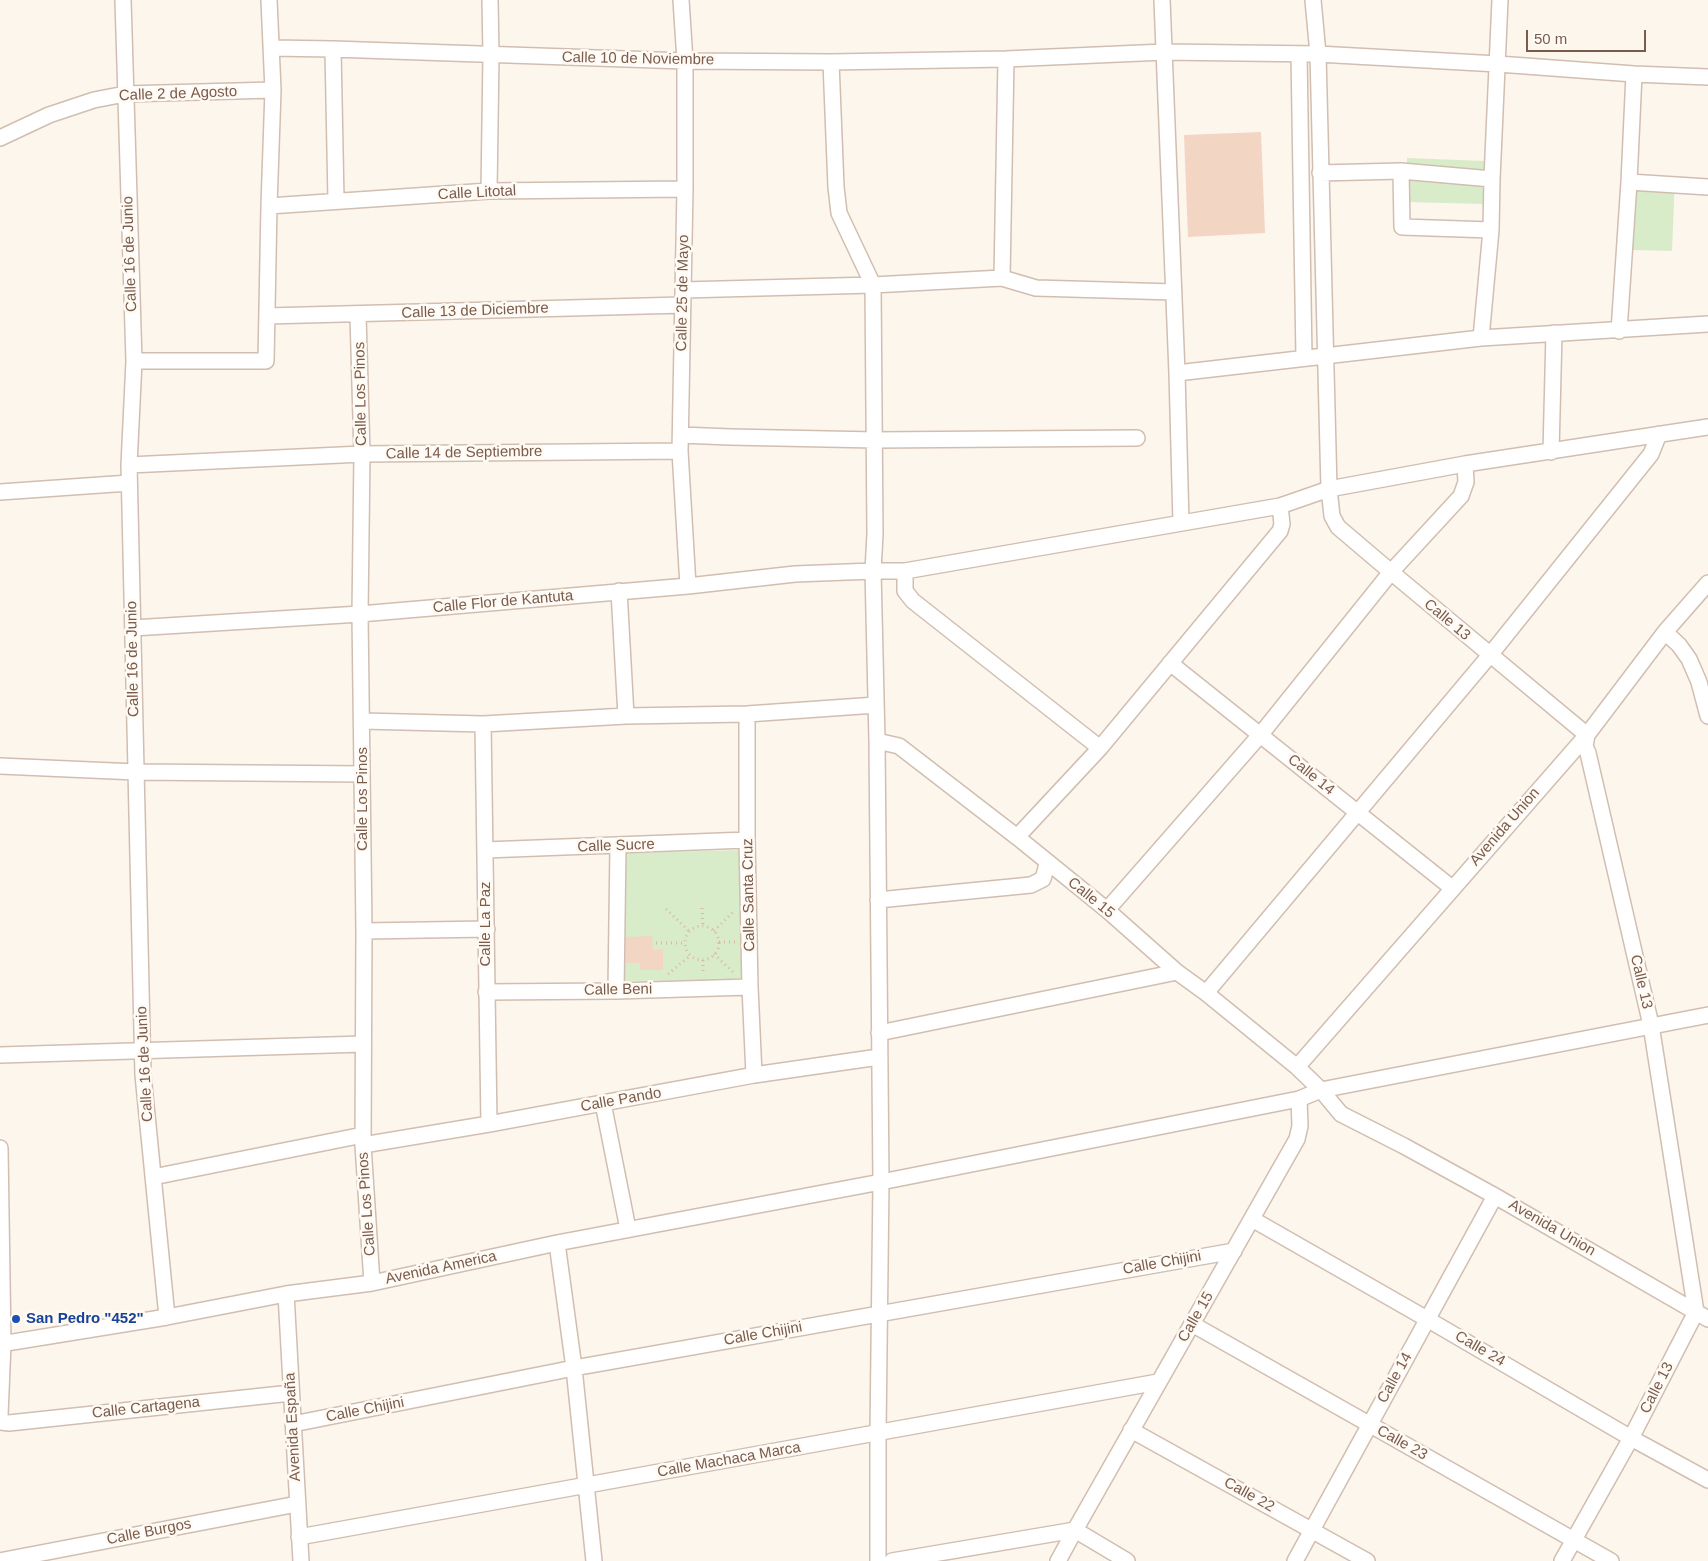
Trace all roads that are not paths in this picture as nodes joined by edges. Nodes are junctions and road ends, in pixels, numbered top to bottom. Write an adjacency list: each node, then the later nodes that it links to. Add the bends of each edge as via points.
1 (123, 0): 21 (street, Calle 16 de Junio)
2 (269, 0): 8 (street)
3 (490, 0): 13 (street)
4 (681, 0): 15 (street, Calle 25 de Mayo)
5 (1162, 0): 10 (street)
6 (1313, 0): 12 (street, Calle 13)
7 (1500, 0): 17 (street)
8 (271, 48): 9 (street, Calle 10 de Noviembre); 20 (street)
9 (333, 49): 13 (street, Calle 10 de Noviembre); 30 (street)
10 (1164, 52): 11 (street, Calle 10 de Noviembre); 14 (street, Calle 10 de Noviembre); 35 (street)
11 (1298, 54): 12 (street, Calle 10 de Noviembre); 44 (street)
12 (1318, 54): 17 (street, Calle 10 de Noviembre); 24 (street, Calle 13)
13 (491, 55): 15 (street, Calle 10 de Noviembre); 29 (street)
14 (1006, 59): 16 (street, Calle 10 de Noviembre); 33 (street)
15 (685, 61): 16 (street, Calle 10 de Noviembre); 28 (street, Calle 25 de Mayo)
16 (831, 62): 34 (street, via 839,213)
17 (1498, 64): 18 (street, Calle 10 de Noviembre); 25 (street)
18 (1634, 74): 19 (street, Calle 10 de Noviembre); 26 (street)
19 (1708, 77)
20 (273, 90): 21 (street, Calle 2 de Agosto); 31 (street)
21 (125, 94): 22 (street, Calle 2 de Agosto, via 49,115); 45 (street, Calle 16 de Junio)
22 (0, 138)
23 (1401, 171): 24 (street); 25 (street); 32 (street, via 1402,227)
24 (1320, 173): 43 (street, Calle 13)
25 (1492, 179): 32 (street)
26 (1629, 182): 27 (street); 40 (street)
27 (1708, 187)
28 (685, 189): 29 (street, Calle Litotal); 36 (street, Calle 25 de Mayo)
29 (489, 191): 30 (street, Calle Litotal)
30 (336, 201): 31 (street, Calle Litotal)
31 (269, 206): 38 (street)
32 (1492, 230): 42 (street)
33 (1002, 278): 34 (street, Calle 13 de Diciembre); 35 (street, Calle 13 de Diciembre, via 1036,288)
34 (873, 285): 36 (street, Calle 13 de Diciembre); 51 (street)
35 (1174, 292): 46 (street)
36 (683, 298): 37 (street, Calle 13 de Diciembre); 48 (street, Calle 25 de Mayo)
37 (358, 315): 38 (street, Calle 13 de Diciembre); 54 (street, Calle Los Pinos)
38 (267, 316): 45 (street, via 266,361)
39 (1708, 324): 40 (street)
40 (1619, 331): 41 (street)
41 (1554, 333): 42 (street); 53 (street)
42 (1481, 338): 43 (street)
43 (1325, 355): 44 (street); 58 (street, Calle 13)
44 (1304, 358): 46 (street)
45 (134, 361): 56 (street, Calle 16 de Junio)
46 (1177, 373): 61 (street)
47 (1708, 427): 49 (street, Calle Flor de Kantuta)
48 (681, 434): 51 (street); 52 (street, Calle 25 de Mayo)
49 (1659, 434): 53 (street, Calle Flor de Kantuta); 71 (street, via 1651,454)
50 (1138, 438): 51 (street)
51 (875, 440): 62 (street)
52 (680, 451): 54 (street, Calle 14 de Septiembre); 66 (street, Calle 25 de Mayo)
53 (1551, 452): 55 (street, Calle Flor de Kantuta)
54 (362, 454): 56 (street, Calle 14 de Septiembre); 68 (street, Calle Los Pinos)
55 (1464, 464): 58 (street, Calle Flor de Kantuta); 64 (street, via 1466,482 1461,496)
56 (129, 465): 57 (street, Calle 16 de Junio)
57 (129, 482): 59 (street); 69 (street, Calle 16 de Junio)
58 (1329, 489): 60 (street, Calle Flor de Kantuta); 64 (street, Calle 13, via 1332,516 1338,527)
59 (0, 492)
60 (1280, 506): 61 (street, Calle Flor de Kantuta); 72 (street, via 1280,531)
61 (1181, 523): 63 (street, Calle Flor de Kantuta)
62 (873, 571): 63 (street, Calle Flor de Kantuta); 66 (street, Calle Flor de Kantuta, via 795,574); 73 (street)
63 (905, 571): 82 (street, via 905,591 913,601)
64 (1390, 572): 71 (street, Calle 13); 79 (street)
65 (1708, 583): 70 (street, Avenida Union)
66 (688, 586): 67 (street, Calle Flor de Kantuta)
67 (620, 591): 68 (street, Calle Flor de Kantuta); 75 (street)
68 (360, 614): 69 (street, Calle Flor de Kantuta); 77 (street, Calle Los Pinos)
69 (132, 628): 84 (street, Calle 16 de Junio)
70 (1666, 632): 76 (street, via 1689,659); 80 (street, Avenida Union)
71 (1490, 655): 80 (street, Calle 13); 86 (street)
72 (1170, 663): 79 (street, Calle 14); 82 (street)
73 (876, 706): 74 (street); 81 (street)
74 (747, 714): 75 (street); 88 (street, Calle Santa Cruz)
75 (626, 716): 78 (street)
76 (1708, 716)
77 (362, 721): 78 (street); 85 (street, Calle Los Pinos)
78 (483, 724): 90 (street, Calle La Paz)
79 (1260, 734): 86 (street, Calle 14); 94 (street)
80 (1587, 735): 92 (street, Avenida Union); 103 (street, Calle 13, via 1584,746)
81 (877, 741): 87 (street, Calle 15, via 898,746); 93 (street)
82 (1100, 748): 87 (street)
83 (0, 766): 84 (street)
84 (136, 772): 85 (street); 106 (street, Calle 16 de Junio)
85 (362, 774): 96 (street, Calle Los Pinos)
86 (1357, 812): 92 (street, Calle 14); 101 (street)
87 (1017, 837): 91 (street, Calle 15)
88 (747, 840): 89 (street, Calle Sucre); 98 (street, Calle Santa Cruz)
89 (618, 846): 90 (street, Calle Sucre); 99 (street)
90 (486, 850): 95 (street, Calle La Paz)
91 (1047, 864): 93 (street, via 1043,879 1031,885); 94 (street, Calle 15)
92 (1452, 888): 109 (street, Avenida Union)
93 (878, 900): 104 (street)
94 (1107, 910): 97 (street, Calle 15)
95 (487, 929): 96 (street); 100 (street, Calle La Paz)
96 (364, 931): 105 (street, Calle Los Pinos)
97 (1176, 972): 101 (street, Calle 15); 104 (street)
98 (750, 987): 99 (street, Calle Beni); 110 (street, Calle Santa Cruz)
99 (616, 991): 100 (street, Calle Beni)
100 (486, 992): 114 (street, Calle La Paz)
101 (1206, 993): 109 (street, Calle 15)
102 (1708, 1015): 103 (street, Avenida America)
103 (1651, 1025): 111 (street, Avenida America); 127 (street, Calle 13)
104 (879, 1032): 108 (street)
105 (363, 1044): 106 (street); 115 (street, Calle Los Pinos)
106 (142, 1050): 107 (street); 117 (street, Calle 16 de Junio)
107 (0, 1056)
108 (880, 1057): 110 (street, Calle Pando); 118 (street)
109 (1297, 1067): 111 (street, Avenida Union)
110 (754, 1076): 113 (street, Calle Pando)
111 (1321, 1090): 112 (street, Avenida America); 119 (street, Avenida Union, via 1341,1114)
112 (1299, 1099): 118 (street, Avenida America); 120 (street, Calle 15, via 1297,1139)
113 (603, 1103): 114 (street, Calle Pando); 121 (street)
114 (489, 1124): 115 (street, Calle Pando)
115 (363, 1140): 117 (street, Calle Pando); 124 (street, Calle Los Pinos)
116 (0, 1148): 131 (street)
117 (153, 1177): 128 (street, Calle 16 de Junio)
118 (881, 1182): 121 (street, Avenida America); 126 (street)
119 (1495, 1196): 127 (street, Avenida Union); 129 (street, Calle 14)
120 (1252, 1219): 123 (street, Calle 15); 129 (street, Calle 24)
121 (628, 1229): 122 (street, Avenida America)
122 (557, 1243): 124 (street, Avenida America); 132 (street)
123 (1234, 1251): 126 (street, Calle Chijini); 130 (street, Calle 15)
124 (372, 1283): 125 (street, Avenida America)
125 (286, 1294): 128 (street, Avenida America); 134 (street, Avenida España)
126 (880, 1313): 132 (street, Calle Chijini); 140 (street)
127 (1702, 1316): 141 (street, Calle 13)
128 (167, 1317): 131 (street, Avenida America)
129 (1427, 1318): 138 (street, Calle 14); 141 (street, Calle 24)
130 (1192, 1324): 133 (street, Calle 15); 138 (street, Calle 23)
131 (2, 1344): 135 (street)
132 (574, 1368): 137 (street, Calle Chijini); 143 (street)
133 (1158, 1382): 139 (street, Calle 15); 140 (street, Calle Machaca Marca)
134 (291, 1393): 136 (street, Calle Cartagena); 137 (street, Avenida España)
135 (0, 1415)
136 (0, 1422)
137 (293, 1424): 144 (street, Avenida España)
138 (1369, 1424): 146 (street, Calle 14); 148 (street, Calle 23)
139 (1131, 1430): 145 (street, Calle 15); 146 (street, Calle 22)
140 (878, 1433): 143 (street, Calle Machaca Marca); 152 (street)
141 (1632, 1438): 142 (street, Calle 24); 148 (street, Calle 13)
142 (1708, 1480)
143 (585, 1486): 147 (street, Calle Machaca Marca); 151 (street)
144 (297, 1504): 147 (street, Avenida España); 149 (street, Calle Burgos)
145 (1075, 1530): 153 (street); 154 (street, Calle 15); 155 (street)
146 (1312, 1530): 156 (street, Calle 14); 157 (street, Calle 22)
147 (299, 1538): 150 (street, Avenida España)
148 (1574, 1539): 158 (street, Calle 13); 159 (street, Calle 23)
149 (0, 1561)
150 (301, 1561)
151 (594, 1561)
152 (878, 1561)
153 (892, 1561)
154 (1058, 1561)
155 (1127, 1561)
156 (1294, 1561)
157 (1367, 1561)
158 (1562, 1561)
159 (1611, 1561)

